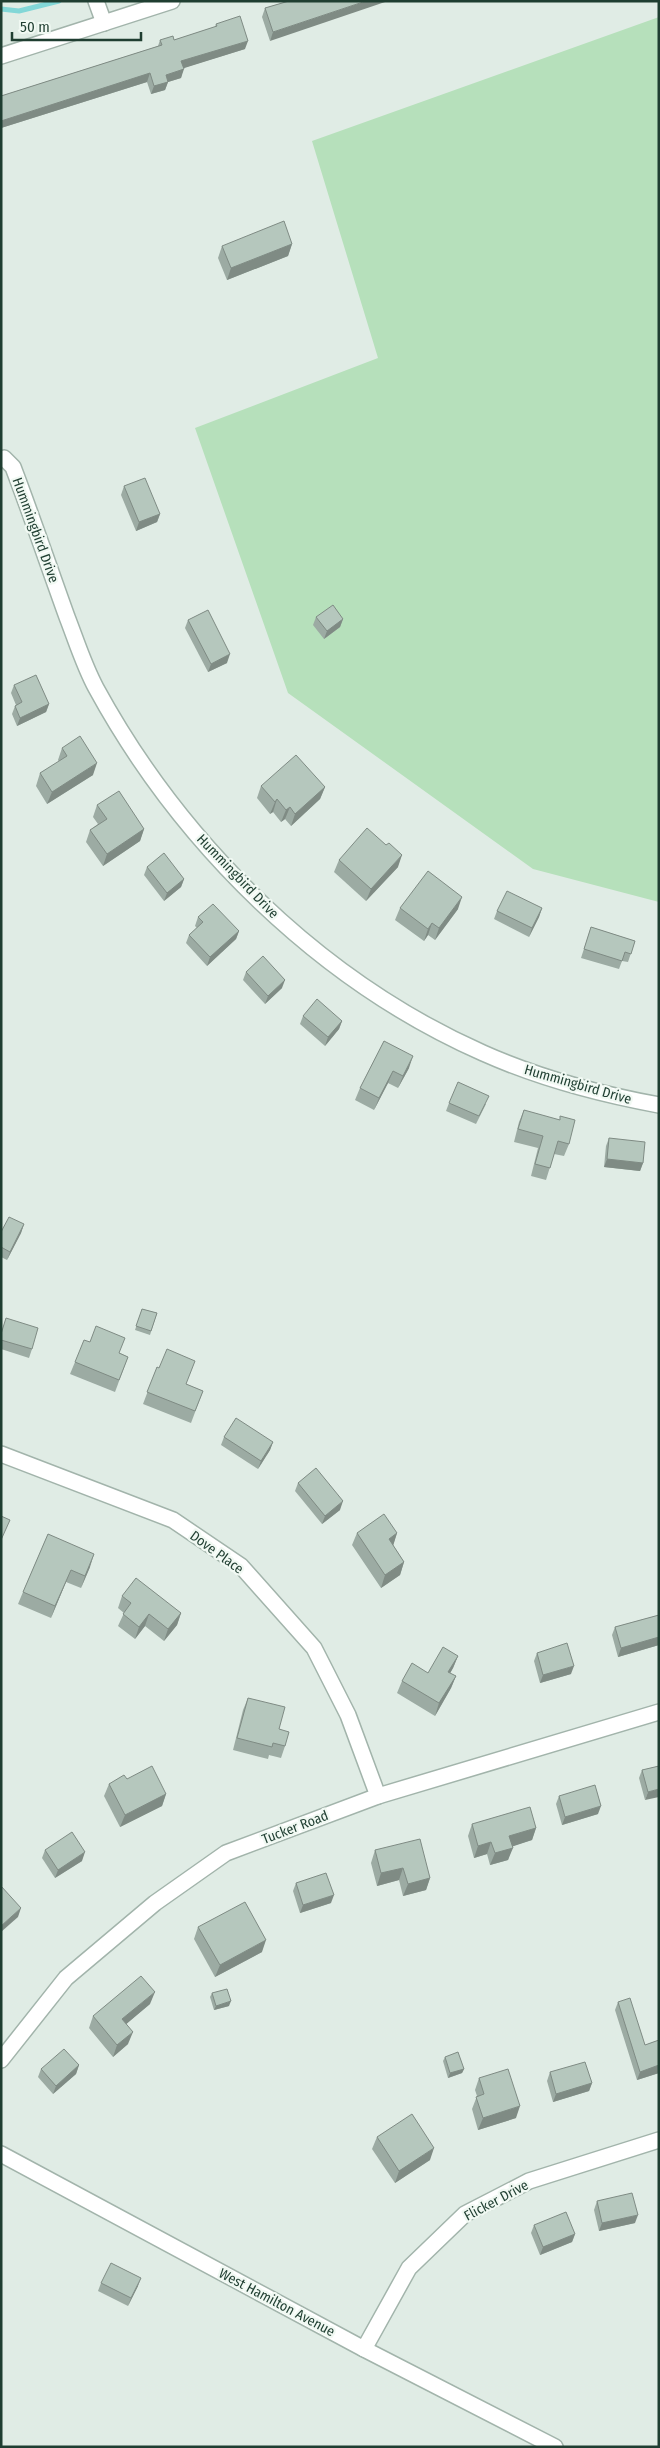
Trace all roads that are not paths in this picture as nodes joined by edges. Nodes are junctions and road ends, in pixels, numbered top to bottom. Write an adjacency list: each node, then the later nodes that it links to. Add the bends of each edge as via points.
1 (96, 1): 3 (street)
2 (172, 1): 3 (street)
3 (104, 23): 4 (street)
4 (1, 56)
5 (1, 459): 6 (street, Hummingbird Drive, via 13,467 95,686 143,765 190,827 233,875 322,956 438,1030 482,1053 534,1073 613,1096)
6 (659, 1105)
7 (1, 1454): 9 (street, Dove Place, via 173,1520 241,1566 314,1648 348,1714)
8 (659, 1712): 9 (street, Tucker Road)
9 (378, 1796): 10 (street, Tucker Road, via 226,1853 210,1864 155,1903 66,1978)
10 (1, 2060)
11 (659, 2140): 13 (street, Flicker Drive, via 528,2181 464,2214 409,2268)
12 (1, 2154): 13 (street, West Hamilton Avenue)
13 (364, 2349): 14 (street, West Hamilton Avenue)
14 (555, 2447)

